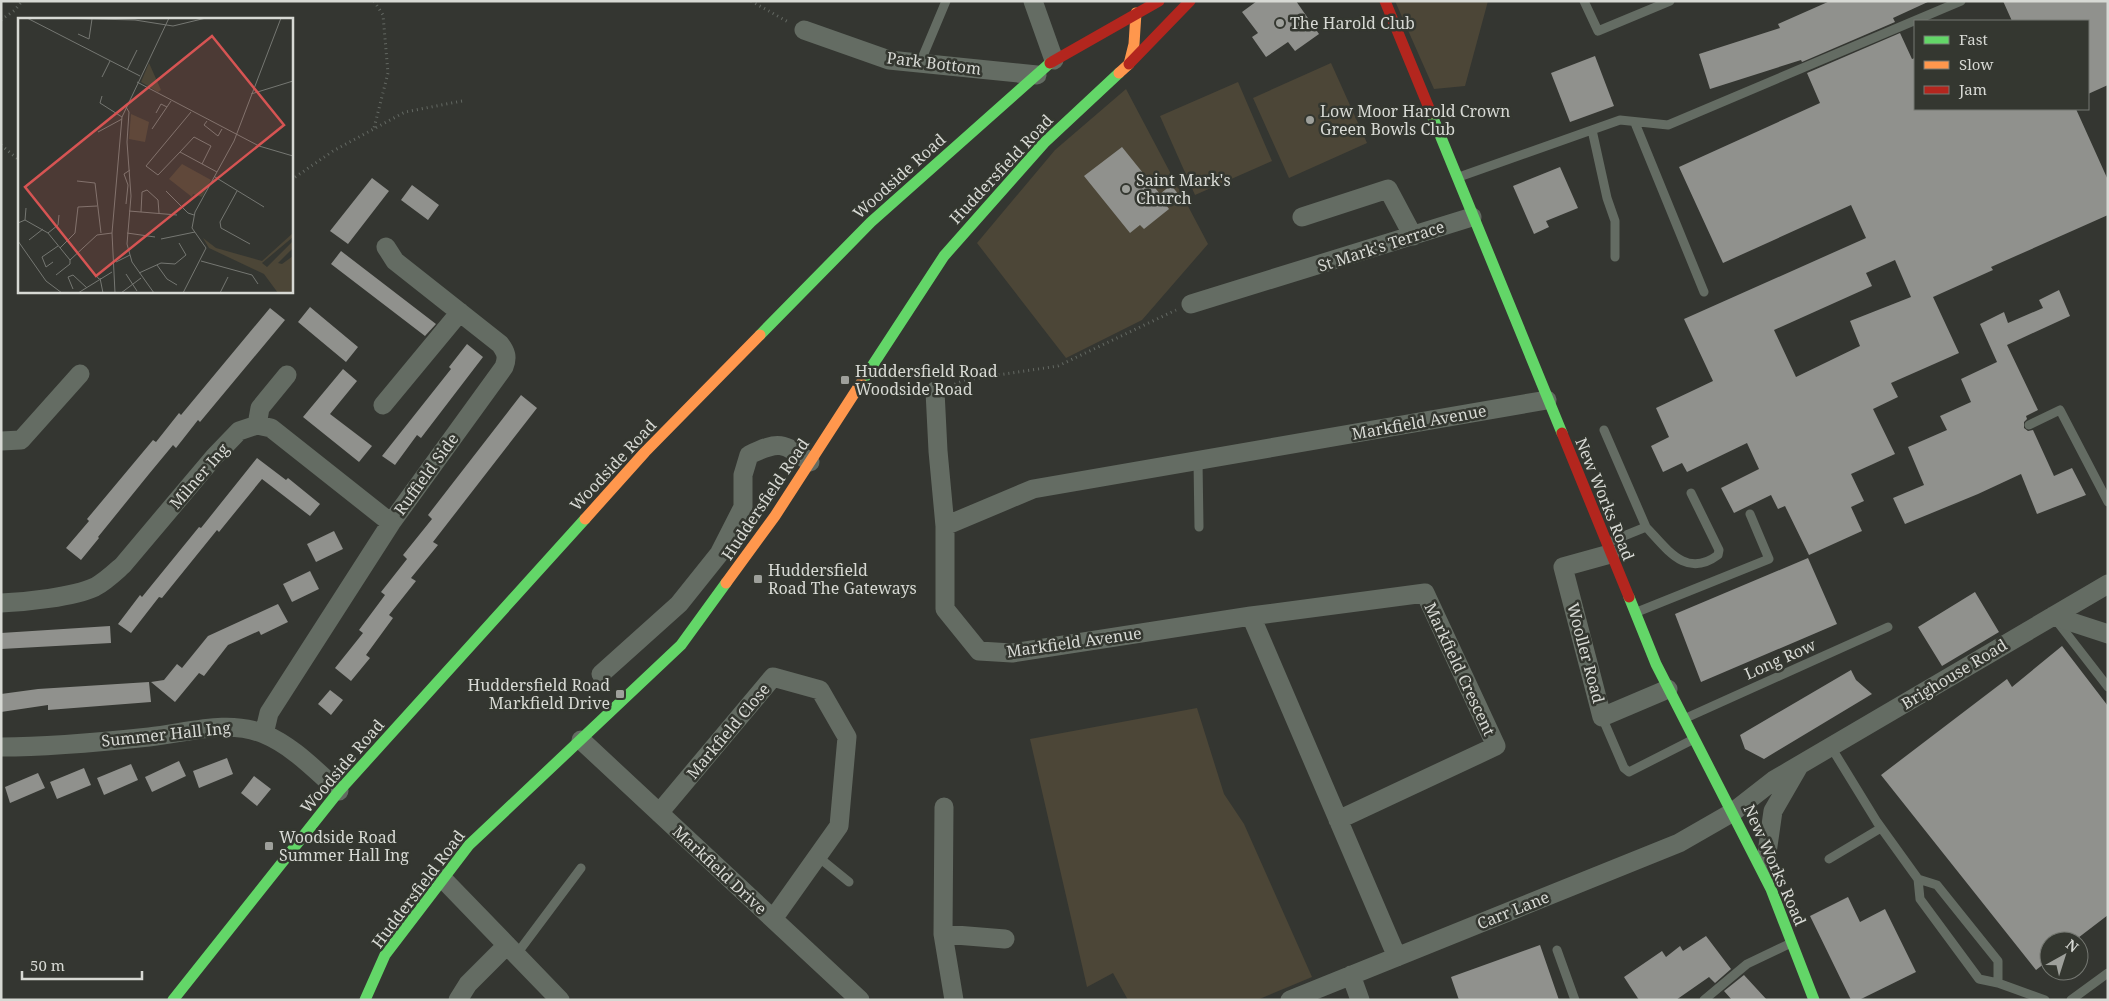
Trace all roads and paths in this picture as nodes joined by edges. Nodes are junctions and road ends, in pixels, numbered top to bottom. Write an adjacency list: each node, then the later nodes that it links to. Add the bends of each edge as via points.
1 (22, 1): 13 (path)
2 (374, 1): 23 (path, via 383,15 388,73)
3 (751, 1): 16 (path)
4 (946, 1): 18 (lane)
5 (1033, 1): 17 (street)
6 (1159, 1): 12 (main road)
7 (1190, 1): 19 (main road, Huddersfield Road)
8 (1385, 1): 27 (main road, New Works Road)
9 (1584, 1): 10 (lane, via 1598,31)
10 (1670, 1)
11 (1960, 1): 14 (lane)
12 (1136, 13): 17 (main road, Woodside Road); 19 (main road)
13 (1, 20)
14 (1916, 20)
15 (1914, 21): 22 (lane, via 1668,126)
16 (804, 30): 18 (street, Park Bottom, via 889,60)
17 (1054, 60): 20 (main road, Woodside Road)
18 (920, 63): 20 (street, Park Bottom)
19 (1129, 64): 47 (main road, Huddersfield Road, via 1044,143 944,256)
20 (1038, 75): 74 (main road, Woodside Road, via 872,222 659,438)
21 (462, 101): 23 (path, via 404,112)
22 (1636, 123): 24 (lane, via 1620,120); 34 (lane)
23 (373, 129): 28 (path)
24 (1592, 130): 27 (lane); 33 (lane, via 1615,221)
25 (1, 146): 26 (path)
26 (18, 159)
27 (1456, 178): 30 (main road, New Works Road)
28 (292, 179)
29 (1302, 216): 31 (street, via 1388,189)
30 (1472, 217): 31 (street, St Mark's Terrace); 40 (main road, New Works Road)
31 (1412, 236): 35 (street, St Mark's Terrace)
32 (386, 247): 36 (street, Ruffield Side, via 396,261)
33 (1614, 257)
34 (1704, 292)
35 (1192, 304): 39 (path, via 1058,366 965,380)
36 (460, 312): 41 (street); 51 (street, Ruffield Side, via 500,344 506,361)
37 (80, 374): 45 (street, via 21,440)
38 (287, 375): 42 (street, via 260,408)
39 (935, 391): 52 (street)
40 (1547, 400): 46 (street, Markfield Avenue); 55 (main road, New Works Road)
41 (383, 405)
42 (257, 425): 51 (street, via 271,428); 57 (street, Milner Ing, via 239,431 109,578 94,587 69,594)
43 (2029, 425): 49 (lane, via 2060,410)
44 (1604, 430): 54 (lane)
45 (1, 441)
46 (1198, 461): 52 (street, Markfield Avenue, via 1033,489); 53 (lane)
47 (810, 462): 63 (street, via 788,446 770,445 749,455 744,475 743,508 719,554 679,604); 70 (main road, Huddersfield Road, via 681,646)
48 (1691, 492): 54 (lane, via 1719,550 1709,562 1697,566 1684,562 1667,550)
49 (2108, 502)
50 (1750, 514): 58 (lane, via 1769,559)
51 (391, 523): 68 (street, Ruffield Side, via 269,713)
52 (945, 526): 59 (street, Markfield Avenue, via 945,609 979,651 1012,652)
53 (1198, 527)
54 (1646, 527): 55 (lane)
55 (1608, 548): 58 (main road, New Works Road); 66 (street, Wooller Road, via 1563,567)
56 (2108, 584): 60 (street, Brighouse Road)
57 (1, 603)
58 (1635, 613): 65 (main road, New Works Road)
59 (1251, 616): 78 (street); 78 (street, Markfield Crescent, via 1425,593 1496,746)
60 (2053, 616): 62 (street); 64 (lane); 71 (street, Brighouse Road)
61 (1888, 627): 67 (lane, Long Row)
62 (2108, 634)
63 (601, 674)
64 (2108, 687)
65 (1668, 689): 66 (street, Wooller Road); 67 (main road, New Works Road)
66 (1602, 718): 69 (lane, via 1628,772)
67 (1684, 719): 69 (main road, New Works Road)
68 (264, 734): 72 (street, Summer Hall Ing, via 232,726 148,737); 74 (street, Summer Hall Ing, via 296,752)
69 (1694, 738): 76 (main road, New Works Road)
70 (581, 740): 77 (street, Markfield Drive); 83 (main road, Huddersfield Road, via 469,845)
71 (1831, 747): 73 (street, Brighouse Road); 79 (lane)
72 (1, 748)
73 (1800, 765): 76 (street, Brighouse Road, via 1774,780); 86 (street, Brighouse Road, via 1773,811 1767,853)
74 (339, 791): 97 (main road, Woodside Road)
75 (944, 807): 88 (street)
76 (1733, 812): 86 (main road, New Works Road); 93 (street, Carr Lane, via 1679,843)
77 (659, 813): 80 (street, Markfield Close, via 773,677 820,690 848,737 839,826); 87 (street, Markfield Drive)
78 (1338, 820): 93 (street)
79 (1881, 828): 81 (lane); 84 (lane)
80 (817, 856): 85 (lane); 87 (street, Markfield Close)
81 (1829, 859)
82 (581, 868): 91 (lane)
83 (443, 879): 91 (street); 98 (main road, Huddersfield Road, via 385,955)
84 (1918, 879): 96 (lane, via 1920,900 1979,978); 96 (lane, via 1937,885 1977,933 1998,961)
85 (849, 882)
86 (1771, 889): 90 (main road, New Works Road)
87 (773, 919): 101 (street, Markfield Drive)
88 (943, 934): 89 (street); 102 (street)
89 (1005, 939)
90 (1792, 943): 106 (lane, via 1747,964); 107 (main road, New Works Road)
91 (512, 950): 99 (street, via 468,984); 100 (street)
92 (1557, 950): 105 (lane)
93 (1397, 957): 95 (street, Carr Lane)
94 (2108, 973): 109 (lane)
95 (1351, 975): 103 (street, Carr Lane); 104 (street)
96 (1998, 983): 108 (lane)
97 (173, 1000)
98 (365, 1000)
99 (458, 1000)
100 (560, 1000)
101 (860, 1000)
102 (954, 1000)
103 (1290, 1000)
104 (1360, 1000)
105 (1575, 1000)
106 (1704, 1000)
107 (1814, 1000)
108 (2046, 1000)
109 (2071, 1000)

